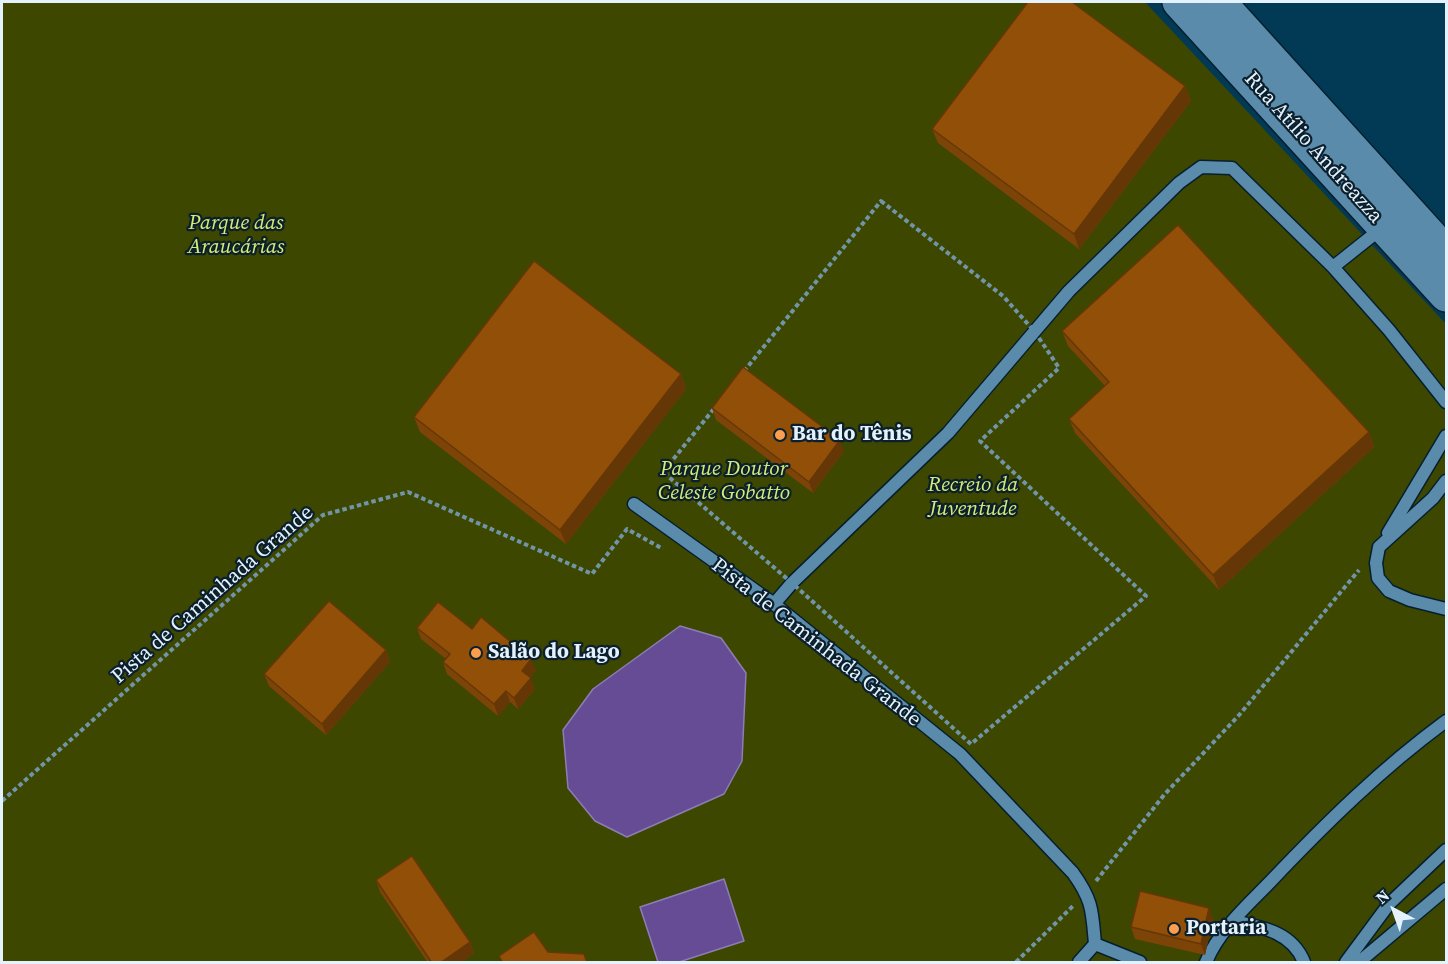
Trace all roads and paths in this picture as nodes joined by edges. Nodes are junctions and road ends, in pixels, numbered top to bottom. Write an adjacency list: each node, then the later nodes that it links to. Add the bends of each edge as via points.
1 (1179, 2): 3 (main road, Rua Atílio Andreazza)
2 (1219, 2): 3 (main road, Rua Atílio Andreazza)
3 (1394, 216): 4 (main road, Rua Atílio Andreazza); 5 (lane); 6 (main road, Rua Atílio Andreazza)
4 (1446, 253)
5 (1333, 267): 7 (lane); 13 (lane, via 1232,168 1201,167 1179,183 1069,291 948,433)
6 (1446, 295)
7 (1446, 402)
8 (1446, 436): 11 (lane)
9 (1446, 481): 11 (lane)
10 (634, 504): 13 (lane)
11 (1379, 547): 14 (lane, via 1378,578 1389,591); 19 (path, via 1240,714 1164,795)
12 (665, 550): 16 (path, Pista de Caminhada Grande, via 627,529 592,574 408,492 323,515)
13 (774, 604): 19 (lane, via 960,754 1073,873)
14 (1446, 609)
15 (1446, 721): 20 (lane, via 1362,789)
16 (2, 801)
17 (1446, 850): 27 (lane, via 1389,904)
18 (1446, 889): 28 (lane)
19 (1083, 896): 21 (lane, via 1091,903); 22 (path)
20 (1233, 921): 25 (lane, via 1218,937); 26 (lane, via 1285,936)
21 (1095, 944): 23 (lane); 24 (lane)
22 (1016, 963)
23 (1079, 963)
24 (1140, 963)
25 (1206, 963)
26 (1304, 963)
27 (1346, 963)
28 (1359, 963)

